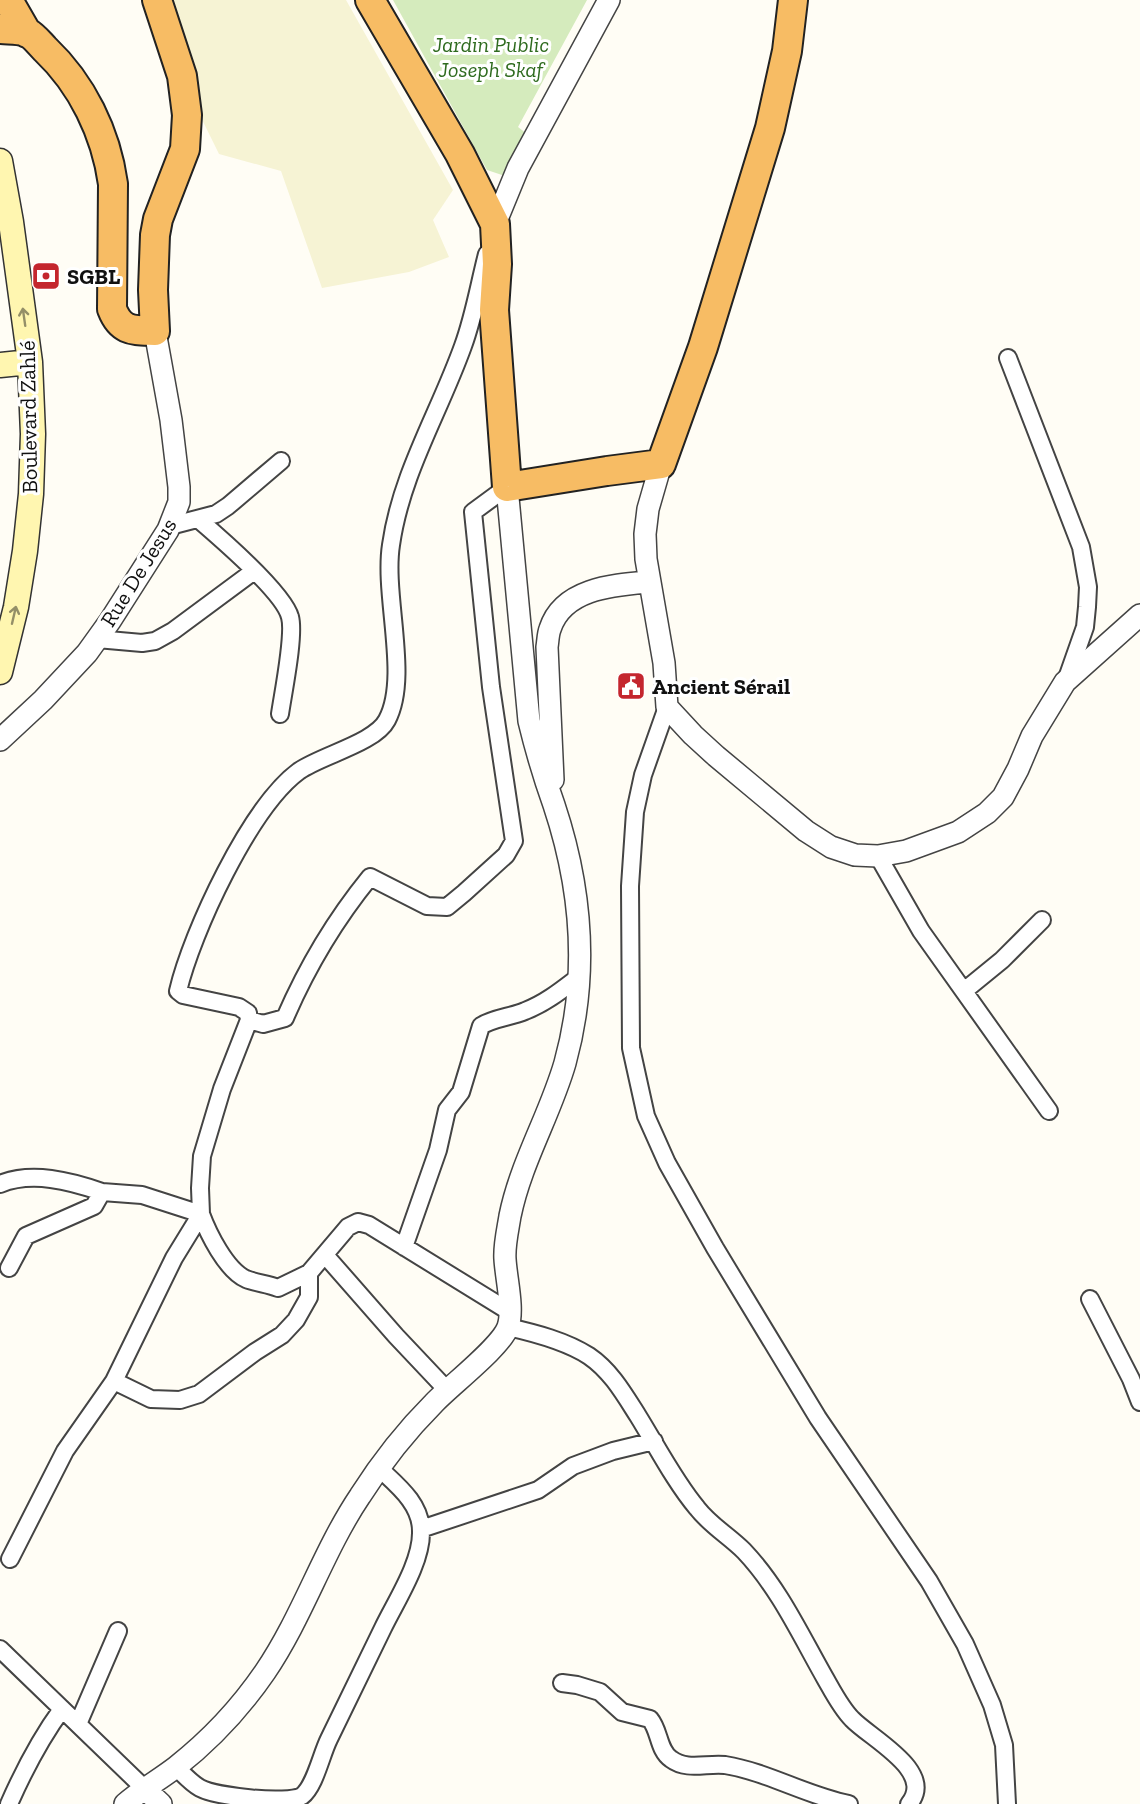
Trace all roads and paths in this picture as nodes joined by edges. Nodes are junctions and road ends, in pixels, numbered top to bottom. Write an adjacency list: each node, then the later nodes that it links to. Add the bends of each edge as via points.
1 (8, 0): 6 (highway)
2 (157, 0): 9 (highway, via 182,76 187,115 185,148 155,235)
3 (370, 0): 8 (highway, via 460,154)
4 (609, 0): 8 (street, via 518,168)
5 (793, 0): 14 (highway, via 787,51 770,128 703,347)
6 (14, 31): 9 (highway, via 56,59 82,94 94,119 111,165 113,184 112,309 122,326)
7 (0, 161): 11 (main road, Boulevard Zahlé, one-way to 7)
8 (495, 224): 15 (highway, via 494,310); 32 (street, via 463,346 411,467 397,512 390,549 397,686 388,718 371,736 301,770 273,795 238,850 183,974 178,991 239,1007 248,1012)
9 (155, 331): 17 (street, Rue De Jesus, via 179,487 179,502)
10 (1008, 358): 23 (street, via 1081,547 1088,587 1085,627)
11 (30, 362): 12 (main road); 22 (main road, Boulevard Zahlé, one-way to 11, via 16,607 31,494)
12 (0, 365)
13 (280, 461): 16 (street, via 228,506)
14 (661, 464): 15 (highway); 19 (street, via 645,534)
15 (507, 488): 27 (street, via 529,721); 32 (street, via 473,512 490,687 514,841 506,855 447,907 427,906 370,877 334,924 285,1017 263,1024)
16 (198, 519): 17 (street); 18 (street)
17 (170, 526): 21 (street, Rue De Jesus)
18 (254, 571): 21 (street, via 154,641); 25 (street, via 280,599 290,617)
19 (649, 582): 24 (street, via 664,663); 27 (street, via 596,589 571,601 550,629 547,647)
20 (1140, 615): 23 (street)
21 (97, 639): 26 (street, Rue De Jesus)
22 (0, 672)
23 (1065, 682): 28 (street, via 1036,728 1003,797 987,813 934,842)
24 (667, 707): 28 (street, via 716,756 806,831 831,847 855,855); 62 (street, via 634,812 630,886 631,1048 646,1116 667,1163 715,1248 818,1418 929,1581 964,1644 992,1705 1004,1744)
25 (280, 714)
26 (0, 741)
27 (554, 805): 30 (street, via 576,895)
28 (878, 856): 31 (street, via 921,931)
29 (1042, 920): 31 (street)
30 (580, 976): 37 (street, via 543,1003 481,1026 467,1078 447,1110 438,1150); 42 (street, via 565,1064 532,1145 510,1215 505,1255)
31 (964, 991): 33 (street)
32 (249, 1020): 36 (street, via 202,1156)
33 (1049, 1111)
34 (0, 1184): 35 (street, via 35,1177)
35 (102, 1192): 36 (street, via 142,1195); 39 (street, via 94,1206 26,1236)
36 (201, 1214): 40 (street, via 227,1262 245,1278 278,1288); 43 (street, via 174,1258)
37 (404, 1247): 38 (street, via 358,1222 348,1227); 42 (street)
38 (325, 1255): 40 (street); 44 (street)
39 (9, 1268)
40 (309, 1273): 43 (street, via 309,1297 296,1320 282,1335 199,1394 180,1400 151,1399)
41 (1090, 1299): 45 (street)
42 (509, 1320): 44 (street, via 500,1341); 46 (street, via 589,1357 614,1381)
43 (114, 1381): 49 (street, via 65,1451)
44 (447, 1390): 47 (street, via 409,1428)
45 (1140, 1401)
46 (654, 1442): 48 (street, via 613,1451 573,1466 538,1490); 61 (street, via 697,1508 744,1551 776,1593 841,1706 910,1771 916,1786)
47 (380, 1469): 48 (street, via 410,1498); 55 (street, via 360,1495 264,1673 224,1722)
48 (422, 1529): 55 (street, via 410,1572 303,1796 289,1801 225,1797 200,1788)
49 (10, 1559)
50 (117, 1631): 54 (street)
51 (0, 1649): 53 (street)
52 (562, 1683): 60 (street, via 600,1692 622,1712 650,1719 664,1752 680,1764 725,1766)
53 (62, 1708): 54 (street); 57 (street, via 32,1753)
54 (78, 1724): 56 (street)
55 (176, 1767): 56 (street)
56 (145, 1789): 58 (street); 59 (street)
57 (9, 1804)
58 (125, 1804)
59 (161, 1804)
60 (849, 1804)
61 (909, 1804)
62 (1007, 1804)

